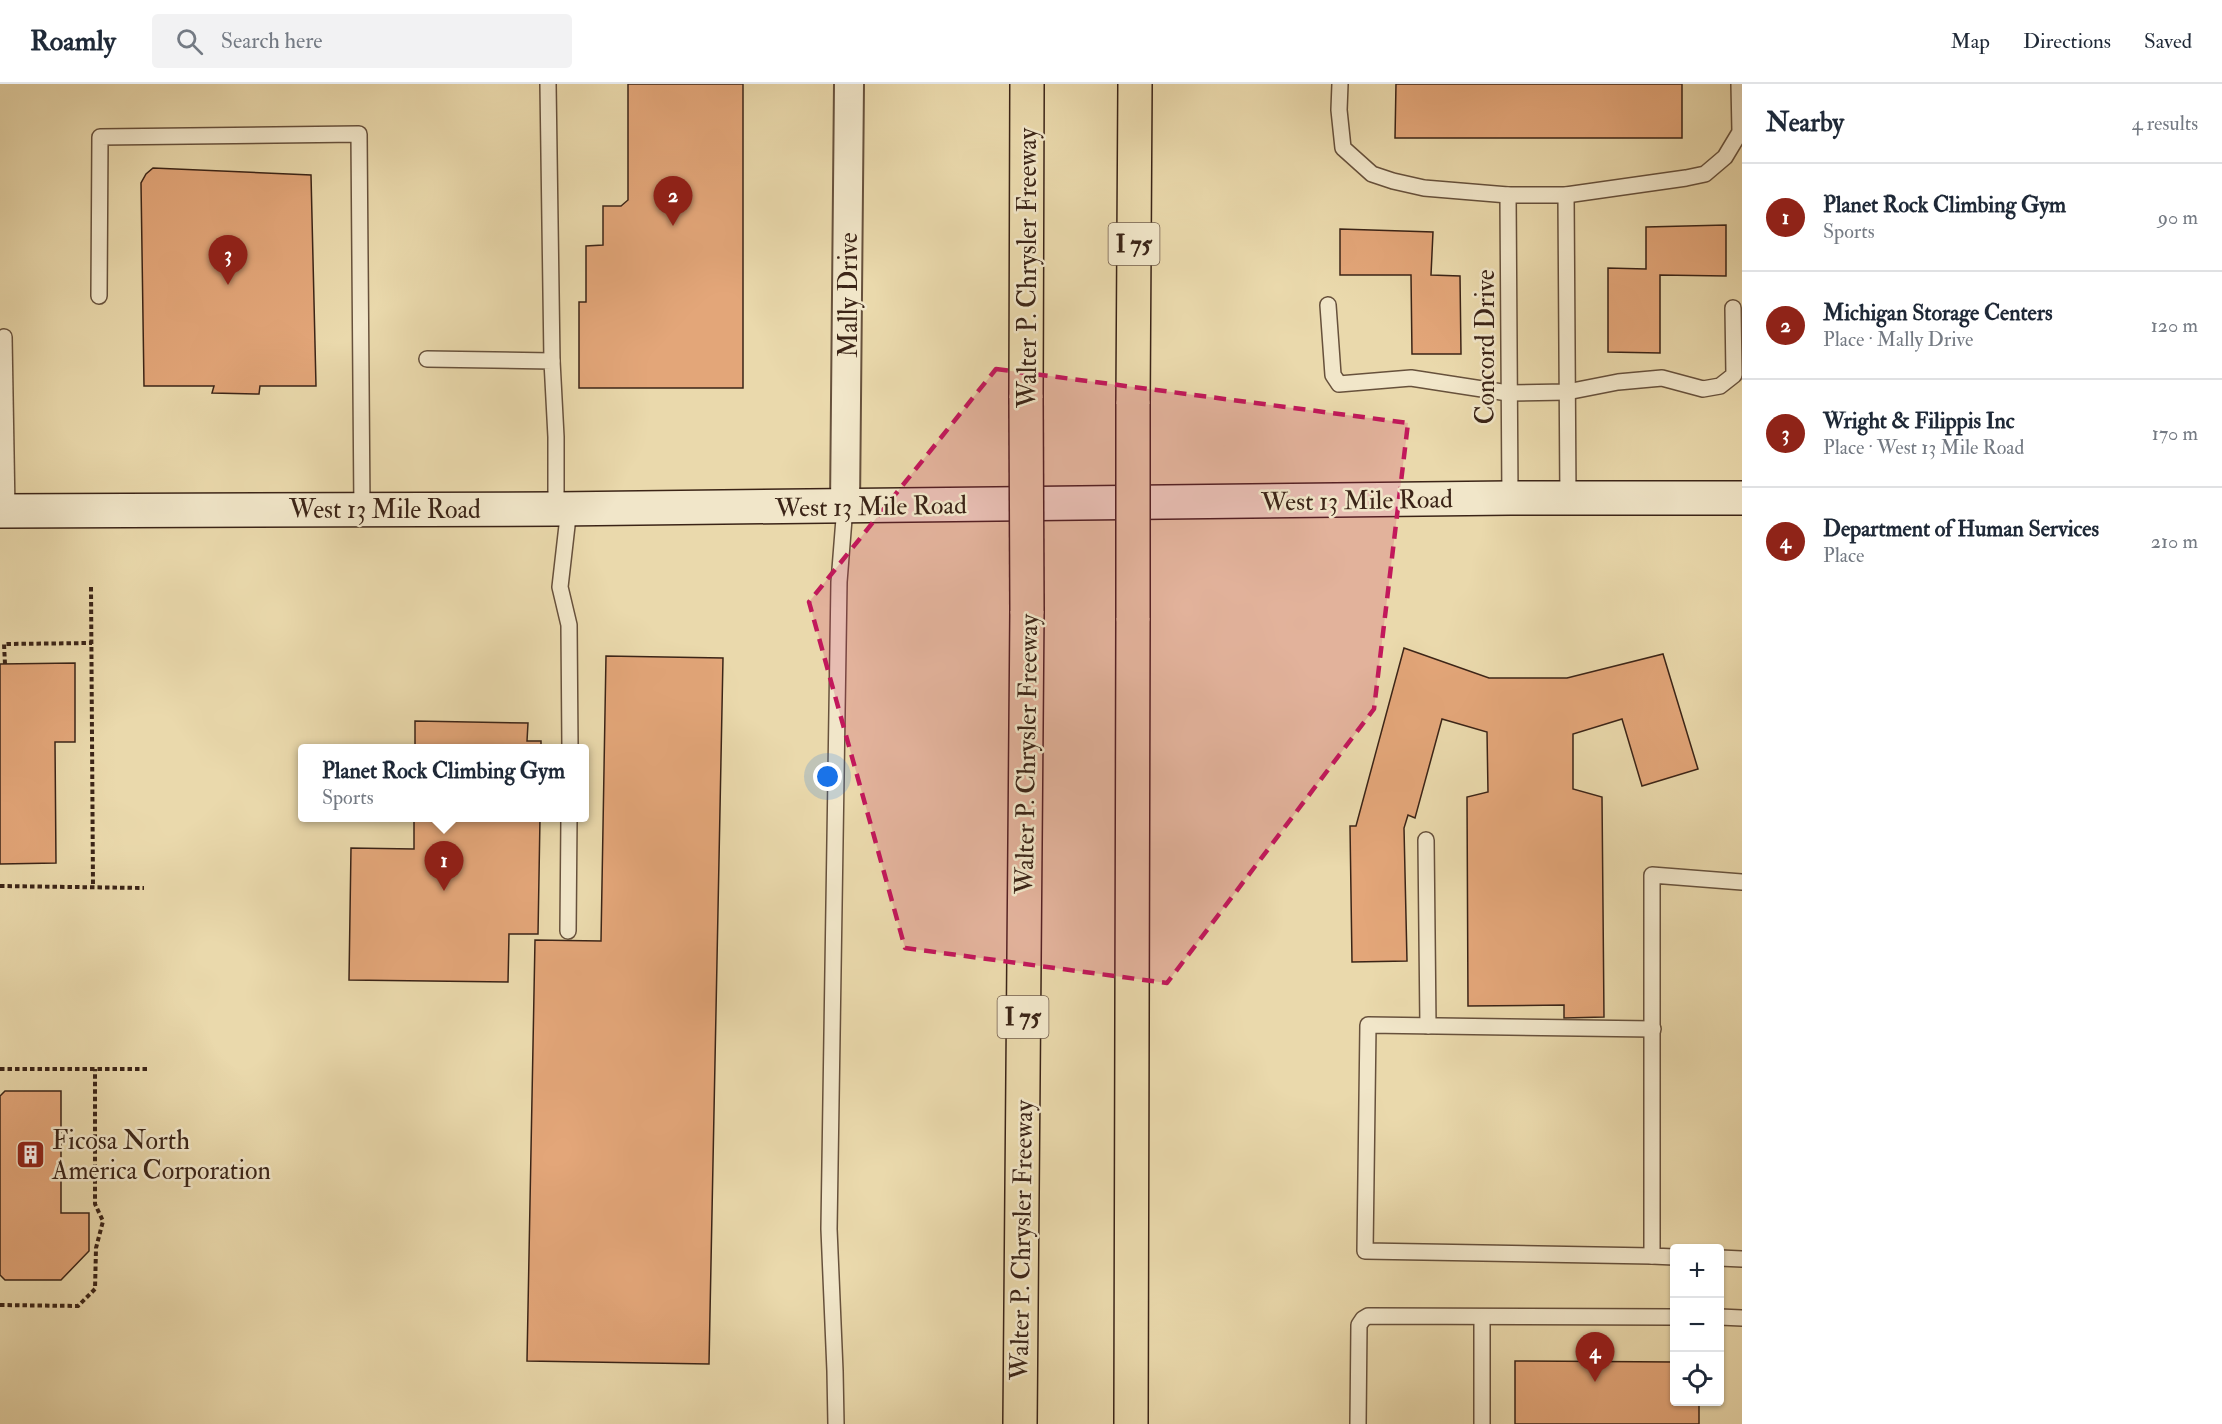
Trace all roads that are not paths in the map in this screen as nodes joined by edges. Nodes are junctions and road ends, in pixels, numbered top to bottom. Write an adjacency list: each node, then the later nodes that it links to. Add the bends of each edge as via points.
1 (548, 84): 14 (lane)
2 (849, 84): 20 (street, Mally Drive)
3 (1027, 84): 40 (highway, Walter P. Chrysler Freeway / I 75, bridge)
4 (1135, 84): 41 (highway, I 75, bridge)
5 (1340, 84): 7 (lane, via 1343,148 1372,174 1424,188)
6 (1739, 84): 8 (lane, via 1740,132 1725,157 1705,174)
7 (1508, 195): 8 (lane); 16 (lane, Concord Drive)
8 (1566, 195): 15 (lane)
9 (99, 296): 21 (lane, via 100,137 359,134)
10 (1328, 305): 16 (lane, via 1333,375 1339,384 1411,378)
11 (1733, 308): 15 (lane, via 1734,375 1720,386 1703,389 1662,378)
12 (4, 337): 23 (lane)
13 (427, 359): 14 (lane)
14 (552, 361): 22 (lane)
15 (1567, 392): 16 (lane); 19 (lane)
16 (1508, 393): 17 (lane, Concord Drive)
17 (1510, 498): 19 (main road, West 13 Mile Road); 20 (main road, West 13 Mile Road)
18 (1742, 498): 19 (main road, West 13 Mile Road)
19 (1568, 499)
20 (845, 506): 22 (main road, West 13 Mile Road); 39 (lane, via 839,582 829,1229)
21 (362, 509): 22 (main road, West 13 Mile Road); 23 (main road, West 13 Mile Road)
22 (562, 509): 24 (lane, via 560,587 569,625)
23 (3, 511)
24 (570, 744)
25 (569, 822): 28 (lane)
26 (1426, 840): 29 (lane)
27 (1742, 882): 30 (lane, via 1652,875)
28 (568, 931)
29 (1428, 1026): 30 (lane); 31 (lane, via 1368,1025 1365,1251)
30 (1653, 1029): 31 (lane)
31 (1652, 1256): 32 (lane)
32 (1670, 1257)
33 (1724, 1258): 34 (lane)
34 (1742, 1258)
35 (1482, 1317): 36 (lane); 42 (lane, via 1363,1318 1359,1325); 43 (lane)
36 (1670, 1317)
37 (1724, 1317): 38 (lane)
38 (1742, 1318)
39 (836, 1424)
40 (1020, 1424)
41 (1131, 1424)
42 (1358, 1424)
43 (1482, 1424)

